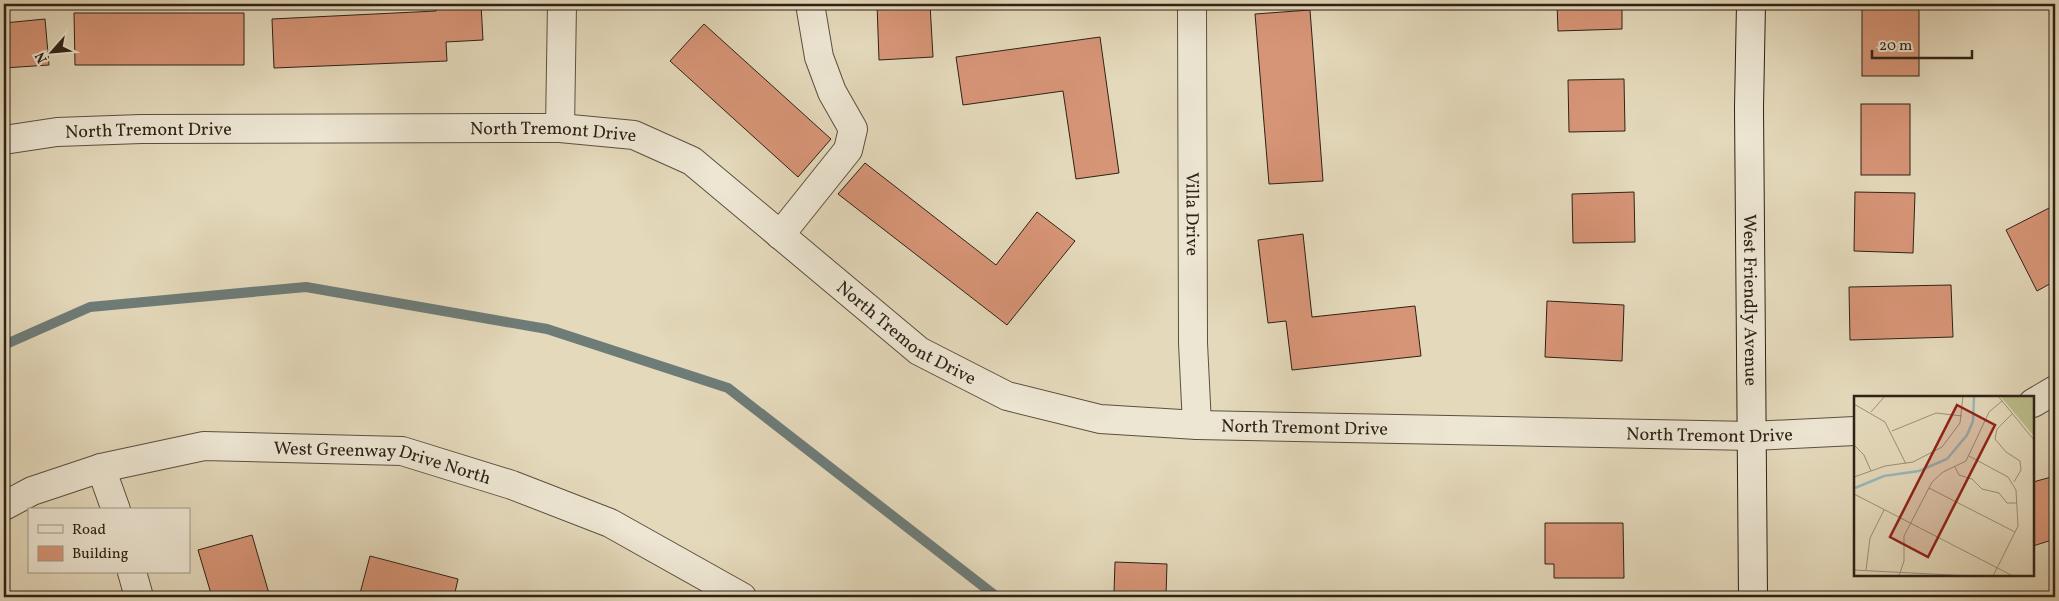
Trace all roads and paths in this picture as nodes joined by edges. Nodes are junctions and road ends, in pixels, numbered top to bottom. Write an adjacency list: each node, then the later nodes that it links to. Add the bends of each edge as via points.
1 (562, 4): 5 (street)
2 (810, 4): 7 (street, via 819,57 832,92 853,129 848,150)
3 (1192, 4): 10 (street, Villa Drive, via 1193,343)
4 (1751, 4): 12 (street, West Friendly Avenue)
5 (560, 128): 6 (street, North Tremont Drive, via 140,129 57,132); 7 (street, North Tremont Drive, via 634,136 692,161)
6 (4, 140)
7 (780, 235): 10 (street, North Tremont Drive, via 919,351 1007,396 1100,419)
8 (2055, 390): 9 (street)
9 (2034, 402)
10 (1197, 425): 12 (street, North Tremont Drive)
11 (1854, 431): 12 (street, North Tremont Drive)
12 (1752, 436): 19 (street, West Friendly Avenue)
13 (102, 468): 14 (street, West Greenway Drive North, via 32,491); 15 (street); 18 (street, West Greenway Drive North, via 204,446 402,451 512,485 610,523)
14 (4, 506)
15 (115, 508)
16 (133, 574): 17 (street)
17 (139, 597)
18 (742, 597)
19 (1753, 597)

